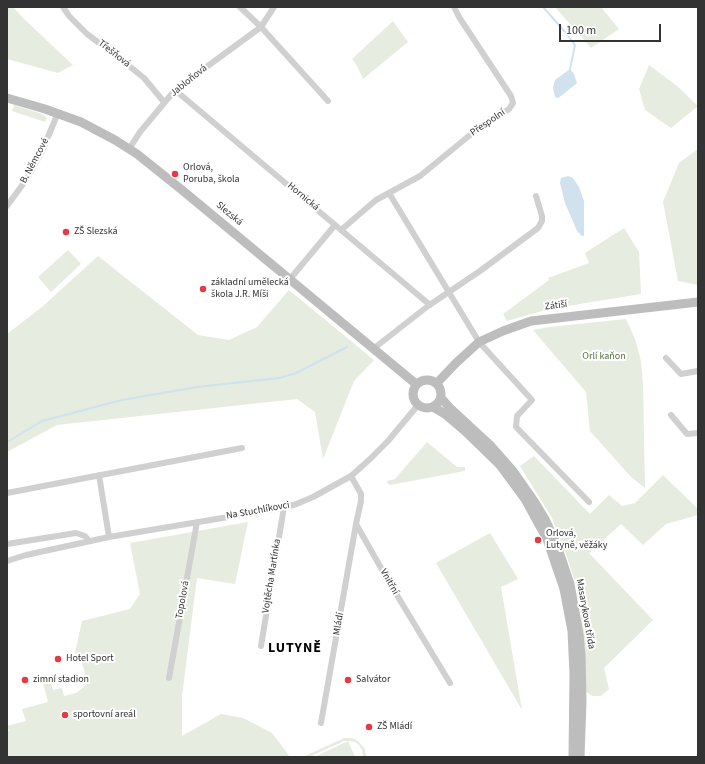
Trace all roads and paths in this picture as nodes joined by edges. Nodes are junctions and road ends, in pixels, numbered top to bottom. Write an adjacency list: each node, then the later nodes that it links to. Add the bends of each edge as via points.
1 (63, 7): 9 (street, Třešňová, via 88,34 144,78)
2 (240, 7): 5 (street)
3 (274, 7): 5 (street, Jabloňová)
4 (454, 7): 12 (street, Přespolní, via 513,103 509,109 470,135 420,176)
5 (261, 27): 6 (street, Jabloňová); 8 (street)
6 (175, 90): 9 (street, Jabloňová); 15 (street, Hornická)
7 (7, 98): 10 (street, Slezská)
8 (328, 101)
9 (164, 102): 11 (street, Jabloňová)
10 (58, 113): 11 (street, Slezská, via 91,127); 14 (street, B. Němcové, via 42,151)
11 (129, 149): 17 (street, Slezská, via 171,180)
12 (389, 193): 16 (street, Přespolní, via 376,200); 18 (street)
13 (536, 196): 18 (street, via 542,216 538,228)
14 (7, 206)
15 (335, 225): 16 (street, Hornická); 17 (street)
16 (341, 230): 20 (street, Hornická)
17 (290, 279): 22 (street, Slezská)
18 (448, 292): 20 (street); 21 (street)
19 (698, 302): 21 (street, Zátiší, via 531,321)
20 (430, 305): 22 (street)
21 (479, 342): 25 (street, Zátiší); 36 (street, via 532,400 517,416 516,427)
22 (373, 349): 26 (street, Slezská)
23 (666, 358): 24 (street, via 681,374)
24 (698, 371)
25 (437, 383): 26 (street, via 428,379); 27 (street, via 441,390)
26 (416, 384): 28 (street, via 412,393)
27 (441, 398): 29 (street); 49 (street, Masarykova třída, via 513,471 538,507 556,543 570,584 579,634 582,701)
28 (418, 405): 29 (street, via 425,408); 34 (street, Na Stuchlíkovci, via 388,441)
29 (433, 407): 48 (street, Masarykova třída, via 465,431 500,465 525,499 547,539 564,589 572,631)
30 (671, 415): 31 (street, via 688,434)
31 (698, 433)
32 (242, 448): 33 (street)
33 (98, 476): 35 (street); 40 (street)
34 (351, 476): 37 (street, Na Stuchlíkovci, via 313,497); 39 (street, via 362,494)
35 (7, 493)
36 (589, 502)
37 (284, 507): 38 (street, Na Stuchlíkovci); 44 (street, Vojtěcha Martínka)
38 (197, 522): 40 (street, Na Stuchlíkovci); 45 (street, Topolová)
39 (356, 524): 46 (street, Vnitřní); 47 (street, Mládí)
40 (109, 537): 41 (street, Na Stuchlíkovci)
41 (89, 541): 42 (street, via 85,536 76,533); 43 (street, Na Stuchlíkovci)
42 (7, 544)
43 (7, 561)
44 (261, 646)
45 (169, 678)
46 (450, 683)
47 (321, 723)
48 (573, 757)
49 (580, 757)

